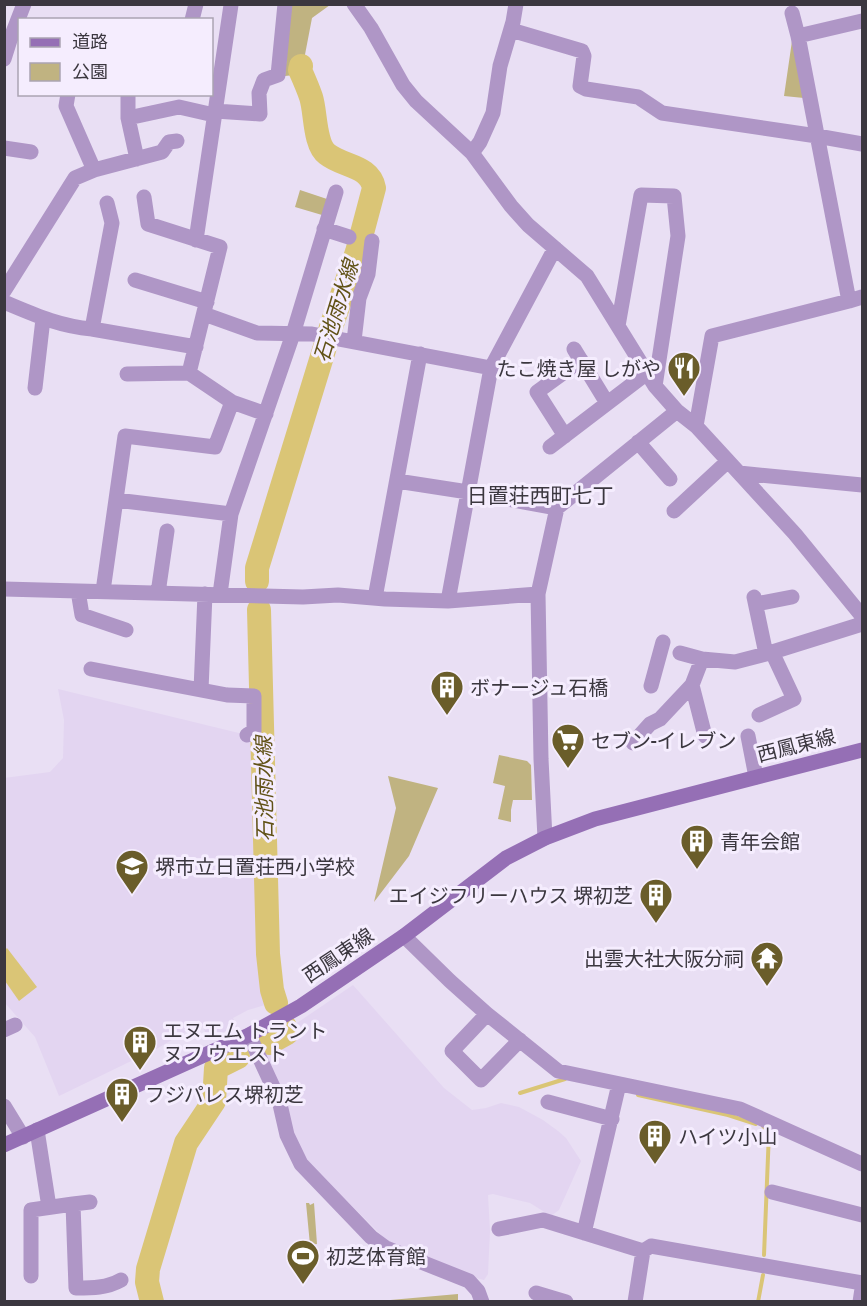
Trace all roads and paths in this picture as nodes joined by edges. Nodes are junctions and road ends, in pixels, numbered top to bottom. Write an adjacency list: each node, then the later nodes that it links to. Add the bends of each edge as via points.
1 (24, 4): 7 (street)
2 (285, 4): 15 (street, via 278,75 264,80 260,114)
3 (354, 4): 22 (street, via 403,85)
4 (516, 4): 10 (street)
5 (231, 5): 15 (street)
6 (792, 13): 11 (street)
7 (19, 18)
8 (18, 19): 12 (street)
9 (862, 21): 11 (street)
10 (511, 30): 17 (street, via 582,51 580,86 586,89 638,97 662,113); 22 (street, via 500,66 493,112)
11 (798, 36): 17 (street)
12 (4, 59)
13 (68, 96): 24 (street, via 66,106)
14 (128, 96): 16 (street)
15 (214, 113): 16 (street, via 179,107); 30 (street)
16 (128, 118): 23 (street)
17 (817, 136): 19 (street); 35 (street)
18 (177, 141): 23 (street, via 169,142 162,152)
19 (862, 144)
20 (4, 147): 21 (street)
21 (31, 152)
22 (472, 153): 32 (street, via 511,206)
23 (137, 159): 24 (street)
24 (94, 170): 34 (street, via 75,177)
25 (336, 192): 28 (street)
26 (144, 197): 30 (street, via 148,224)
27 (107, 204): 40 (street, via 112,223)
28 (324, 229): 29 (street); 41 (street)
29 (349, 237)
30 (196, 240): 37 (street, via 220,247)
31 (372, 240): 42 (street, via 368,274 358,298)
32 (555, 248): 39 (street, via 587,276); 45 (street)
33 (135, 280): 37 (street)
34 (4, 291)
35 (856, 299): 54 (street, via 712,336)
36 (4, 302): 38 (street)
37 (206, 308): 41 (street, via 257,333); 43 (street)
38 (44, 319): 40 (street); 49 (street)
39 (618, 326): 48 (street); 48 (street, via 641,195 674,196 678,236)
40 (92, 329): 43 (street)
41 (293, 334): 42 (street); 53 (street)
42 (354, 341): 44 (street)
43 (196, 347): 46 (street)
44 (420, 354): 45 (street); 61 (street)
45 (491, 368): 63 (street)
46 (189, 373): 47 (street); 50 (street)
47 (126, 374)
48 (651, 379): 51 (street); 52 (street)
49 (35, 388)
50 (232, 402): 53 (street); 64 (street, via 215,447 125,436)
51 (607, 403): 55 (street); 55 (street, via 578,355 537,392)
52 (676, 411): 54 (street); 56 (street)
53 (266, 414): 67 (street)
54 (696, 426): 58 (street)
55 (565, 436): 57 (street)
56 (638, 442): 60 (street); 65 (street)
57 (550, 447)
58 (728, 461): 59 (street); 66 (street)
59 (739, 473): 62 (street); 78 (street)
60 (670, 479)
61 (397, 481): 63 (street); 76 (street)
62 (862, 485)
63 (468, 492): 65 (street); 77 (street)
64 (116, 500): 67 (street); 71 (street)
65 (557, 508): 74 (street)
66 (674, 511)
67 (231, 514): 73 (street)
68 (167, 531): 72 (street)
69 (4, 589): 70 (street)
70 (78, 591): 71 (street); 80 (street, via 82,615)
71 (103, 591): 72 (street)
72 (158, 593): 73 (street)
73 (213, 594): 76 (street, via 338,594); 88 (street)
74 (538, 594): 77 (street); 96 (street)
75 (792, 597): 83 (street, via 755,601)
76 (375, 598): 77 (street)
77 (448, 601)
78 (862, 616)
79 (862, 624): 83 (street)
80 (126, 630)
81 (663, 642): 87 (street)
82 (680, 653): 84 (street)
83 (769, 653): 84 (street, via 735,662); 89 (street, via 794,699)
84 (702, 659): 86 (street)
85 (91, 669): 88 (street)
86 (692, 685): 91 (street); 93 (street)
87 (651, 686)
88 (201, 690): 90 (street, via 254,696 254,731)
89 (759, 715)
90 (247, 735)
91 (705, 736)
92 (748, 736): 95 (street)
93 (633, 743)
94 (862, 750): 95 (main road, 西鳳東線)
95 (756, 777): 96 (main road, 西鳳東線, via 595,819)
96 (544, 838): 97 (main road, 西鳳東線, via 506,858)
97 (404, 936): 98 (street); 99 (main road, 西鳳東線, via 302,1006)
98 (488, 1014): 100 (street); 100 (street, via 452,1051 481,1080)
99 (249, 1035): 105 (main road, 西鳳東線); 122 (street, via 279,1100 286,1135 301,1164 370,1237 386,1248 469,1281)
100 (520, 1040): 101 (street, via 558,1071)
101 (619, 1084): 104 (street); 108 (street, via 740,1109)
102 (548, 1102): 104 (street)
103 (4, 1106): 106 (street)
104 (612, 1119): 115 (street)
105 (37, 1130): 106 (main road, 西鳳東線); 112 (street)
106 (23, 1137): 107 (main road, 西鳳東線)
107 (4, 1145)
108 (862, 1164)
109 (772, 1192): 113 (street)
110 (90, 1202): 111 (street)
111 (73, 1204): 112 (street); 118 (street, via 76,1288 113,1285)
112 (49, 1207): 117 (street, via 31,1210)
113 (862, 1215)
114 (499, 1229): 115 (street, via 543,1221)
115 (584, 1233): 116 (street)
116 (643, 1251): 119 (street, via 651,1246); 124 (street)
117 (31, 1276)
118 (121, 1280)
119 (862, 1283)
120 (862, 1289): 125 (street)
121 (536, 1293): 123 (street)
122 (482, 1302)
123 (566, 1302)
124 (635, 1302)
125 (860, 1302)

